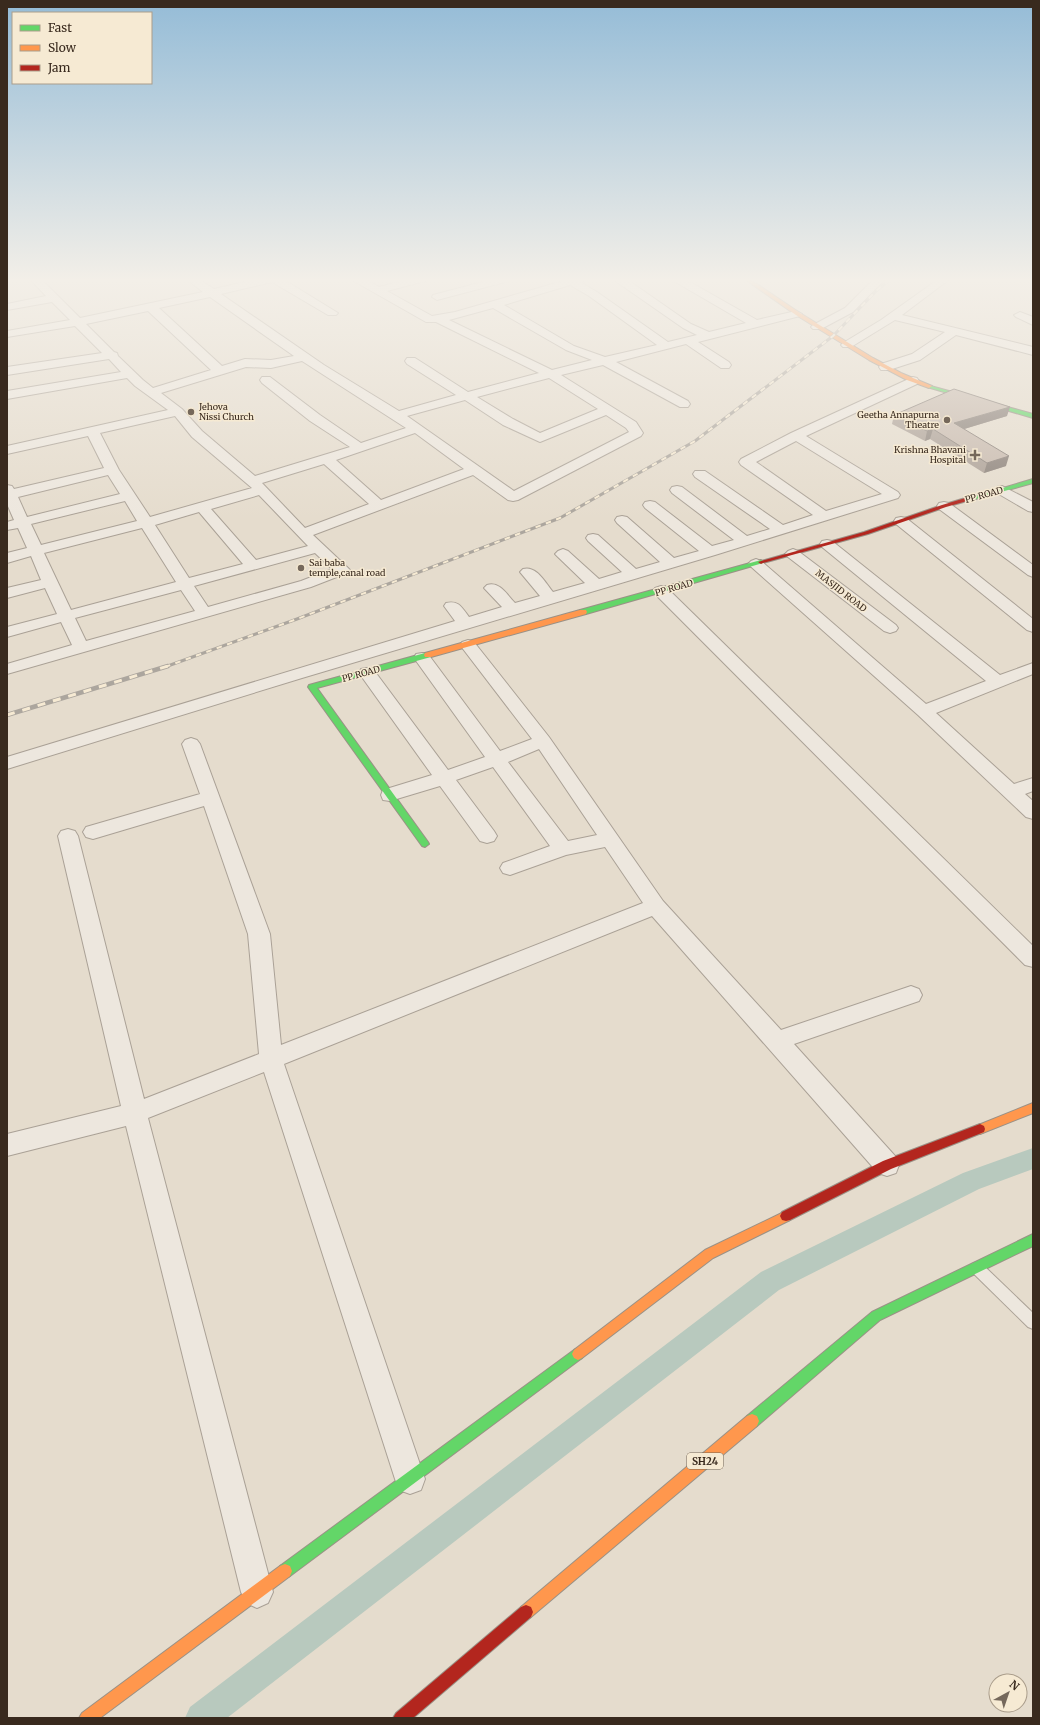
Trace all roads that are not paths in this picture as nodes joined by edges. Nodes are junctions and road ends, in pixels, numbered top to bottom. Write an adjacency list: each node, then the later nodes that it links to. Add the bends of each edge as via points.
1 (89, 358): 16 (street)
2 (115, 358): 18 (street)
3 (206, 358): 17 (street)
4 (297, 358): 17 (street, via 271,364 245,363)
5 (306, 358): 28 (street)
6 (518, 358): 19 (street)
7 (598, 358): 13 (street)
8 (620, 358): 13 (street)
9 (715, 358): 14 (street)
10 (870, 358): 15 (street)
11 (911, 358): 15 (street)
12 (411, 361): 24 (street)
13 (607, 362): 19 (street); 25 (street)
14 (725, 365)
15 (885, 367): 21 (street)
16 (7, 371)
17 (220, 371): 22 (street)
18 (130, 374): 22 (street); 23 (street)
19 (552, 375): 24 (street); 26 (street)
20 (266, 380): 33 (street, via 315,418)
21 (914, 381): 29 (street); 32 (street)
22 (152, 392): 27 (street)
23 (7, 395)
24 (468, 395): 26 (street, via 508,422 540,438); 28 (street)
25 (684, 404)
26 (607, 410): 37 (street, via 631,425 636,433 513,497)
27 (178, 412): 31 (street); 40 (street, via 197,434)
28 (397, 415): 30 (street)
29 (1033, 416)
30 (415, 429): 33 (street); 37 (street)
31 (92, 431): 34 (street); 36 (street)
32 (796, 436): 50 (street, via 746,462); 50 (street, via 893,495)
33 (360, 447): 35 (street)
34 (7, 450)
35 (326, 459): 40 (street); 46 (street)
36 (112, 470): 43 (street); 44 (street)
37 (473, 470): 46 (street)
38 (700, 474): 56 (street)
39 (1033, 481): 42 (street, PP ROAD)
40 (258, 486): 48 (street); 57 (street)
41 (677, 490): 59 (street)
42 (1002, 490): 47 (street, PP ROAD); 49 (street)
43 (8, 493): 53 (street)
44 (129, 496): 53 (street); 54 (street)
45 (650, 504): 63 (street)
46 (379, 505): 57 (street)
47 (944, 506): 52 (street, PP ROAD); 71 (street)
48 (202, 507): 54 (street); 69 (street)
49 (1033, 508)
50 (824, 516): 56 (street)
51 (622, 520): 67 (street)
52 (901, 521): 60 (street, PP ROAD); 85 (street)
53 (22, 522): 55 (street); 62 (street)
54 (146, 523): 62 (street); 74 (street)
55 (7, 526)
56 (780, 530): 59 (street)
57 (303, 534): 61 (street)
58 (593, 538): 72 (street)
59 (745, 541): 63 (street)
60 (827, 544): 65 (street, PP ROAD); 94 (street)
61 (318, 548): 69 (street); 82 (street, via 342,570 306,584)
62 (36, 552): 66 (street); 73 (street)
63 (710, 552): 67 (street)
64 (563, 554): 75 (street)
65 (793, 554): 68 (street, PP ROAD); 86 (street, MASJID ROAD)
66 (7, 558)
67 (671, 563): 72 (street)
68 (756, 564): 77 (street, PP ROAD); 95 (street)
69 (252, 565): 74 (street)
70 (528, 572): 79 (street)
71 (1033, 572)
72 (633, 574): 75 (street)
73 (50, 582): 78 (street); 83 (street)
74 (185, 583): 82 (street); 83 (street)
75 (595, 584): 79 (street)
76 (492, 588): 81 (street)
77 (661, 591): 88 (street, PP ROAD); 114 (street)
78 (7, 593)
79 (550, 598): 81 (street)
80 (452, 606): 84 (street)
81 (512, 609): 84 (street)
82 (204, 613): 89 (street)
83 (65, 615): 87 (street); 89 (street)
84 (465, 623): 99 (street)
85 (1033, 627)
86 (890, 628)
87 (7, 632)
88 (468, 645): 90 (street, PP ROAD); 96 (street)
89 (81, 648): 92 (street)
90 (422, 658): 93 (street, PP ROAD); 98 (street)
91 (1033, 668): 94 (street)
92 (7, 669)
93 (367, 673): 100 (street); 103 (street, PP ROAD, via 312,687)
94 (998, 682): 95 (street)
95 (924, 711): 102 (street)
96 (543, 741): 98 (street); 109 (street)
97 (191, 744): 104 (street)
98 (497, 760): 100 (street); 111 (street)
99 (7, 763)
100 (445, 779): 103 (street); 108 (street)
101 (1033, 784): 102 (street)
102 (1012, 792): 105 (street)
103 (390, 795): 110 (street)
104 (210, 798): 106 (street); 117 (street, via 259,934)
105 (1033, 812)
106 (93, 832)
107 (68, 836): 119 (street)
108 (488, 836)
109 (611, 839): 111 (street); 113 (street)
110 (425, 844)
111 (563, 849): 112 (street)
112 (510, 868)
113 (656, 906): 116 (street); 117 (street)
114 (1033, 959)
115 (911, 995): 116 (street)
116 (776, 1041): 121 (street)
117 (270, 1059): 119 (street); 125 (street)
118 (1033, 1108): 121 (street)
119 (135, 1112): 120 (street); 126 (street)
120 (7, 1145)
121 (887, 1165): 125 (street, via 709,1254)
122 (1033, 1240): 123 (street, SH24)
123 (977, 1267): 124 (lane); 128 (street, SH24, via 876,1316)
124 (1033, 1322)
125 (410, 1479): 126 (street)
126 (257, 1592): 127 (street)
127 (87, 1718)
128 (401, 1718)

